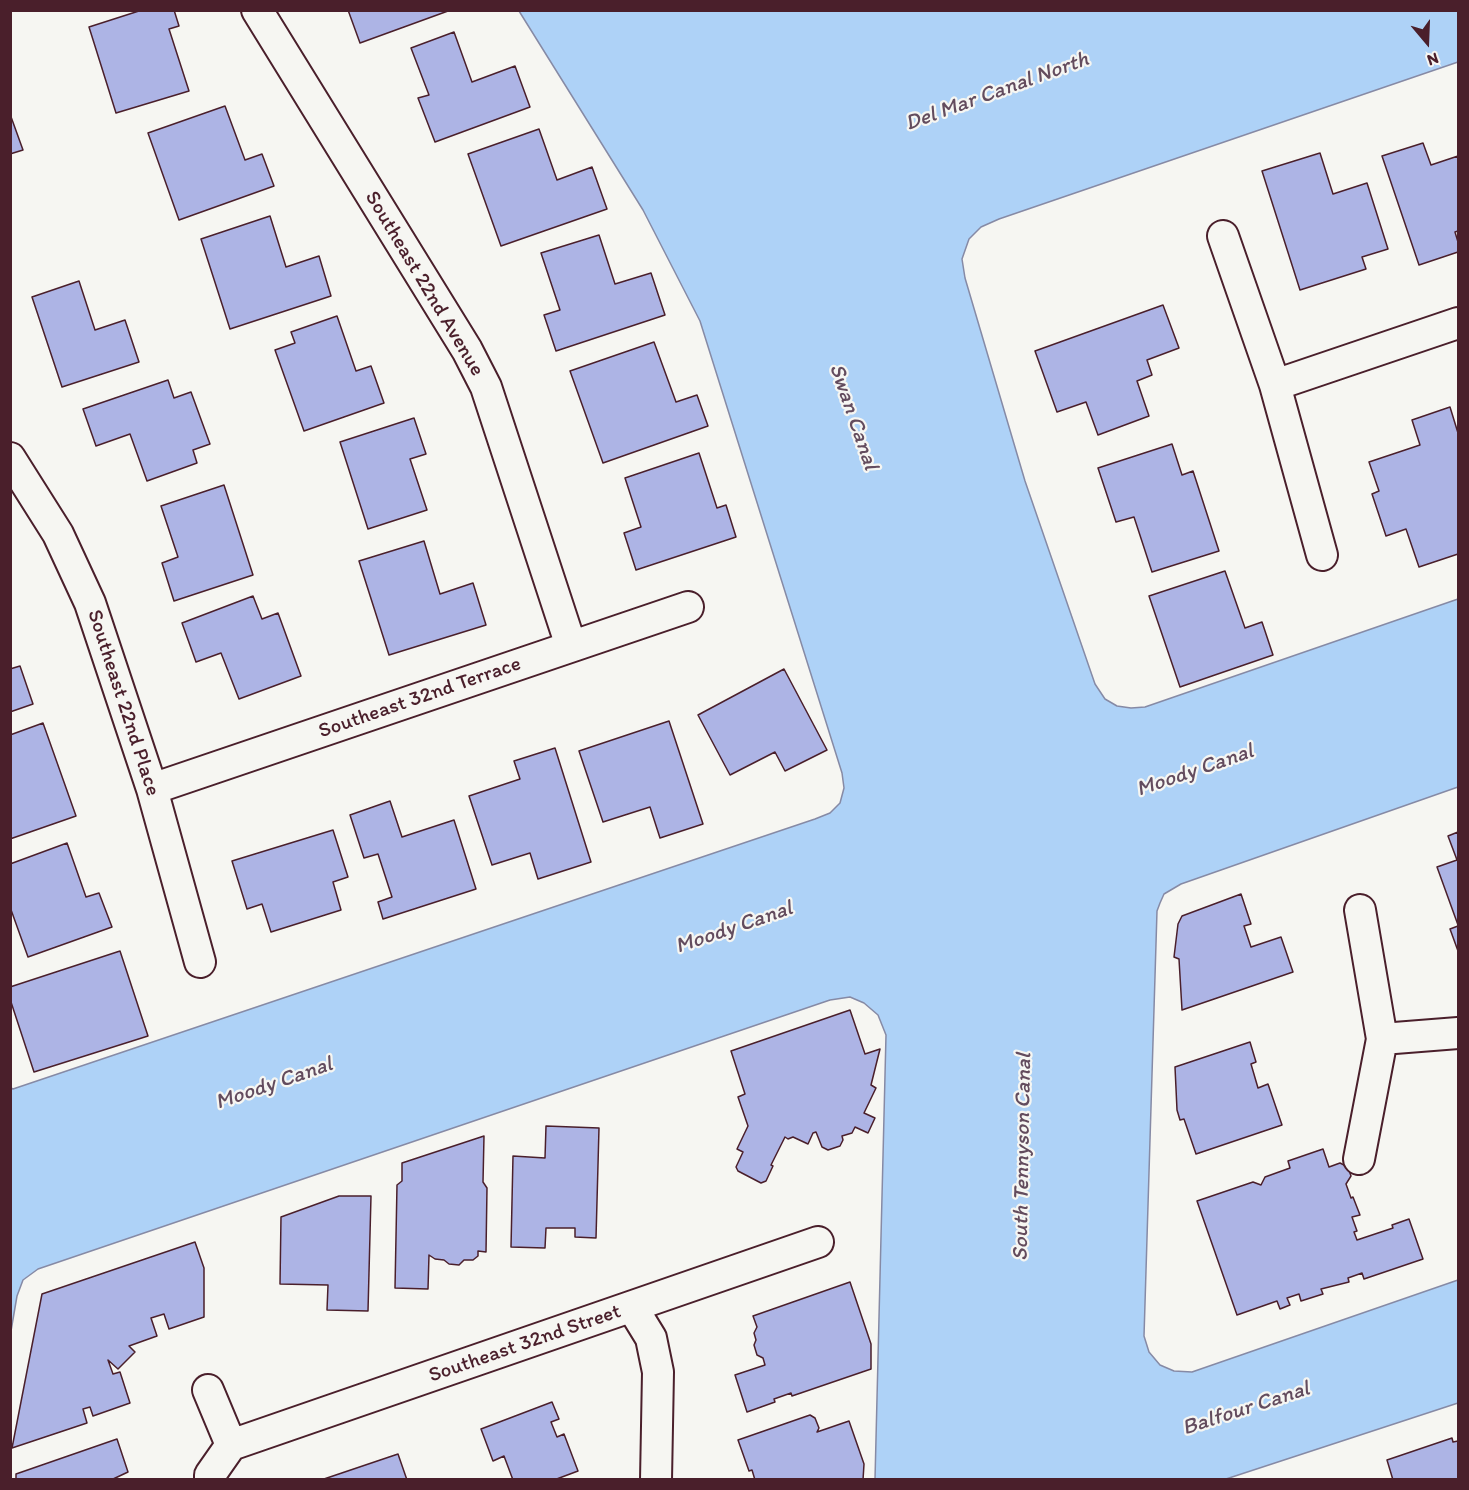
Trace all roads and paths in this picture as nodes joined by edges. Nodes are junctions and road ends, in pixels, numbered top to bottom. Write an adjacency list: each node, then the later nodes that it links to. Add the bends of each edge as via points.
1 (257, 10): 8 (street, Southeast 22nd Avenue, via 486,387)
2 (1222, 236): 4 (street)
3 (1458, 323): 4 (street)
4 (1275, 384): 6 (street)
5 (10, 458): 9 (street, Southeast 22nd Place, via 75,568)
6 (1322, 555)
7 (688, 607): 8 (street, Southeast 32nd Terrace)
8 (571, 646): 9 (street, Southeast 32nd Terrace)
9 (152, 789): 11 (street, Southeast 22nd Place)
10 (1360, 910): 13 (street)
11 (200, 962)
12 (1458, 1033): 13 (street)
13 (1382, 1039): 14 (street)
14 (1359, 1159)
15 (818, 1242): 16 (street, Southeast 32nd Street)
16 (632, 1307): 18 (street, Southeast 32nd Street); 20 (street, via 651,1338 658,1372)
17 (207, 1390): 18 (street)
18 (231, 1445): 19 (street)
19 (210, 1479)
20 (656, 1479)

